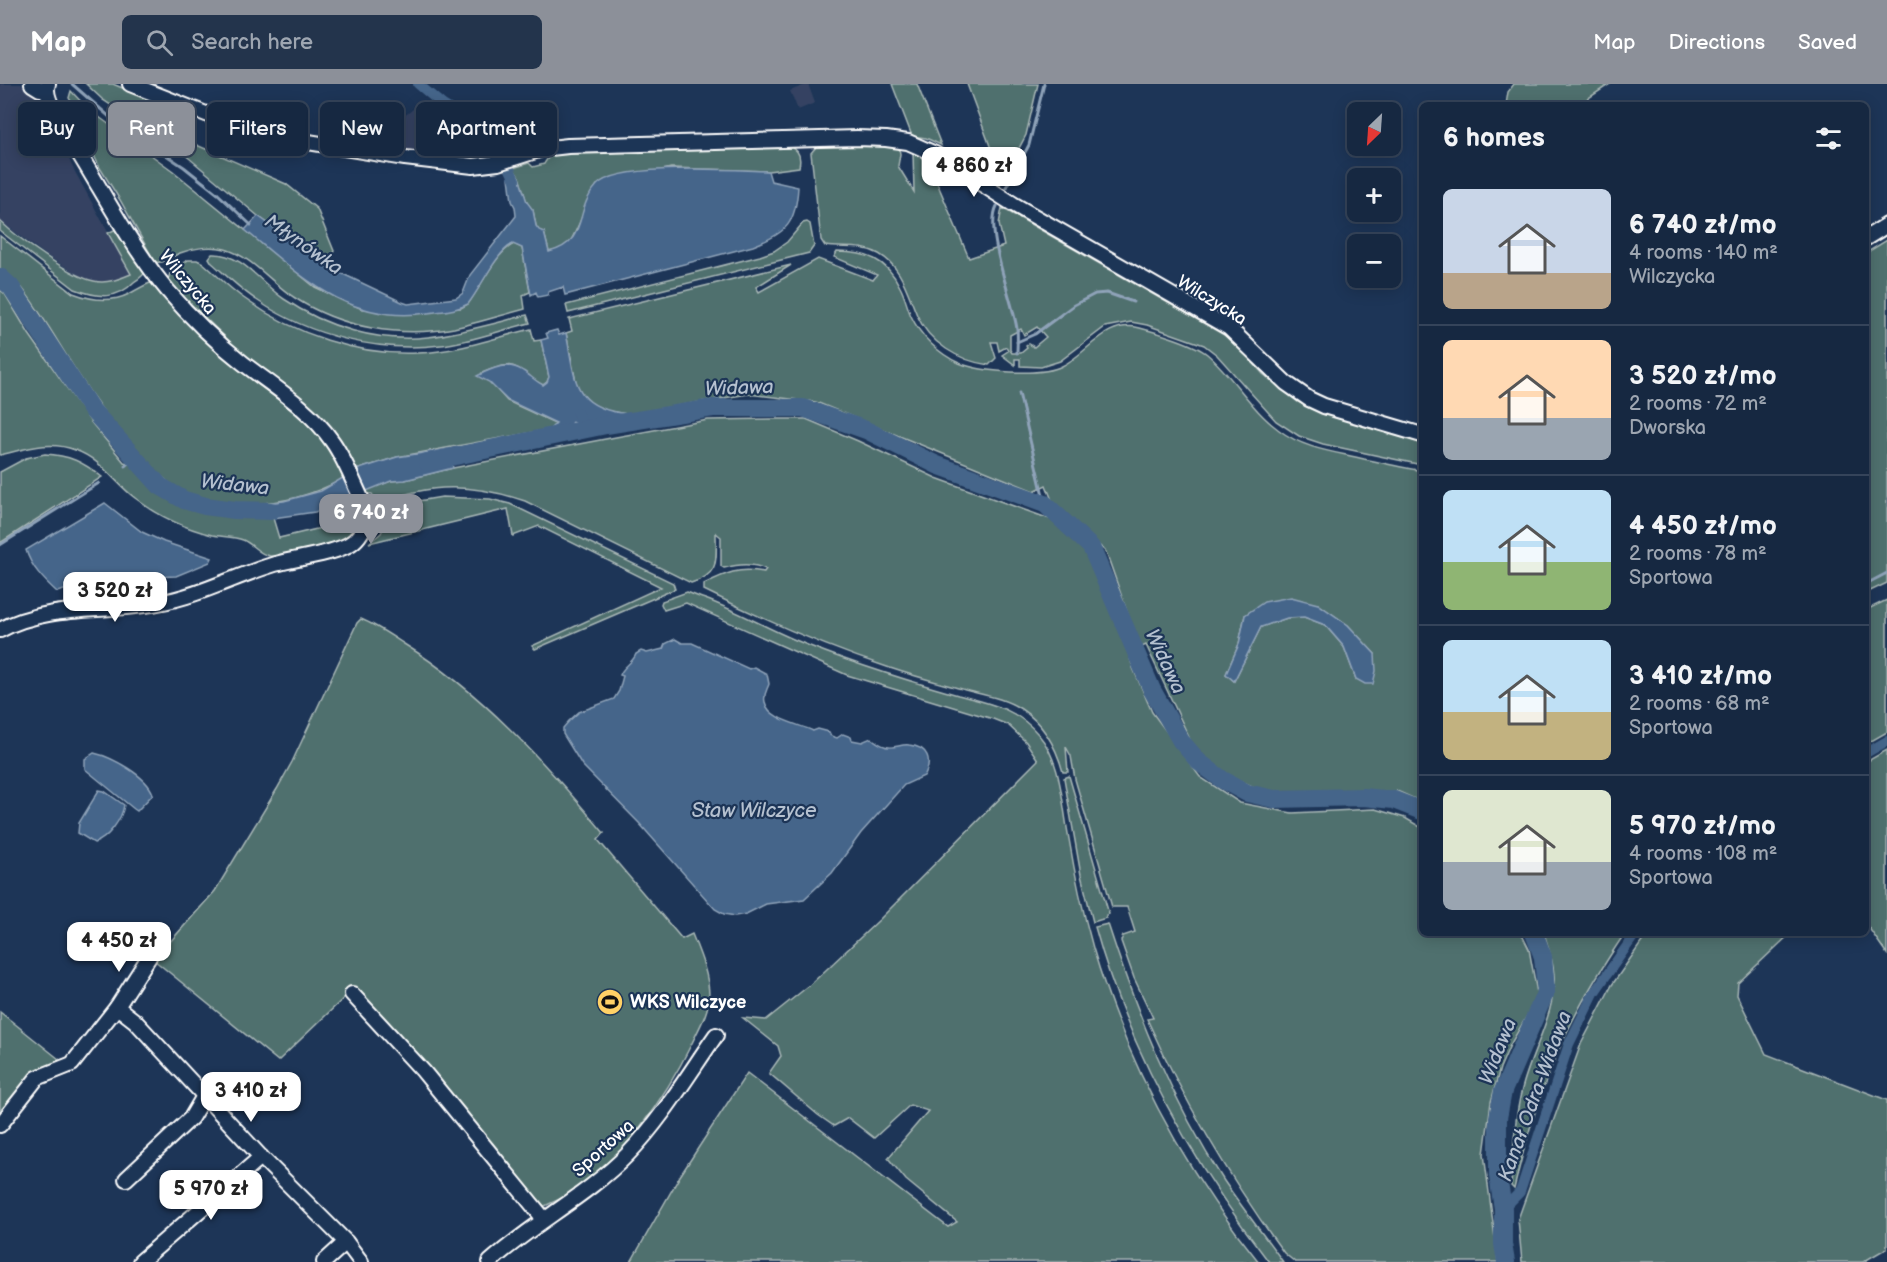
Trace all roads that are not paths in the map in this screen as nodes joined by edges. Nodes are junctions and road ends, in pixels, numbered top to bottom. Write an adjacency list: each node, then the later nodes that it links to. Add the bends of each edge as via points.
1 (32, 84): 3 (street, via 40,89)
2 (130, 84): 6 (street, Wilczycka, via 238,127 291,140 473,166 568,146 886,139 908,142 1229,328 1286,383 1309,399)
3 (47, 87): 7 (street, Wilczycka, via 55,112 73,144 128,237 155,274 214,339 299,405 331,439 366,516 361,533 350,544 273,565 188,596 155,604 36,617)
4 (1887, 225): 5 (street)
5 (1869, 236)
6 (1419, 434)
7 (0, 630)
8 (149, 957): 10 (street)
9 (352, 994): 16 (street, via 423,1071)
10 (117, 1007): 12 (street, via 135,1021); 13 (street, via 72,1064 37,1078)
11 (716, 1035): 16 (street, Sportowa, via 649,1131 627,1155)
12 (204, 1096): 14 (street); 15 (street, via 191,1118)
13 (0, 1125)
14 (261, 1157): 17 (street); 18 (street)
15 (126, 1179)
16 (544, 1219): 21 (street, Sportowa)
17 (346, 1242): 19 (street); 20 (street)
18 (140, 1262)
19 (324, 1262)
20 (361, 1262)
21 (490, 1262)

